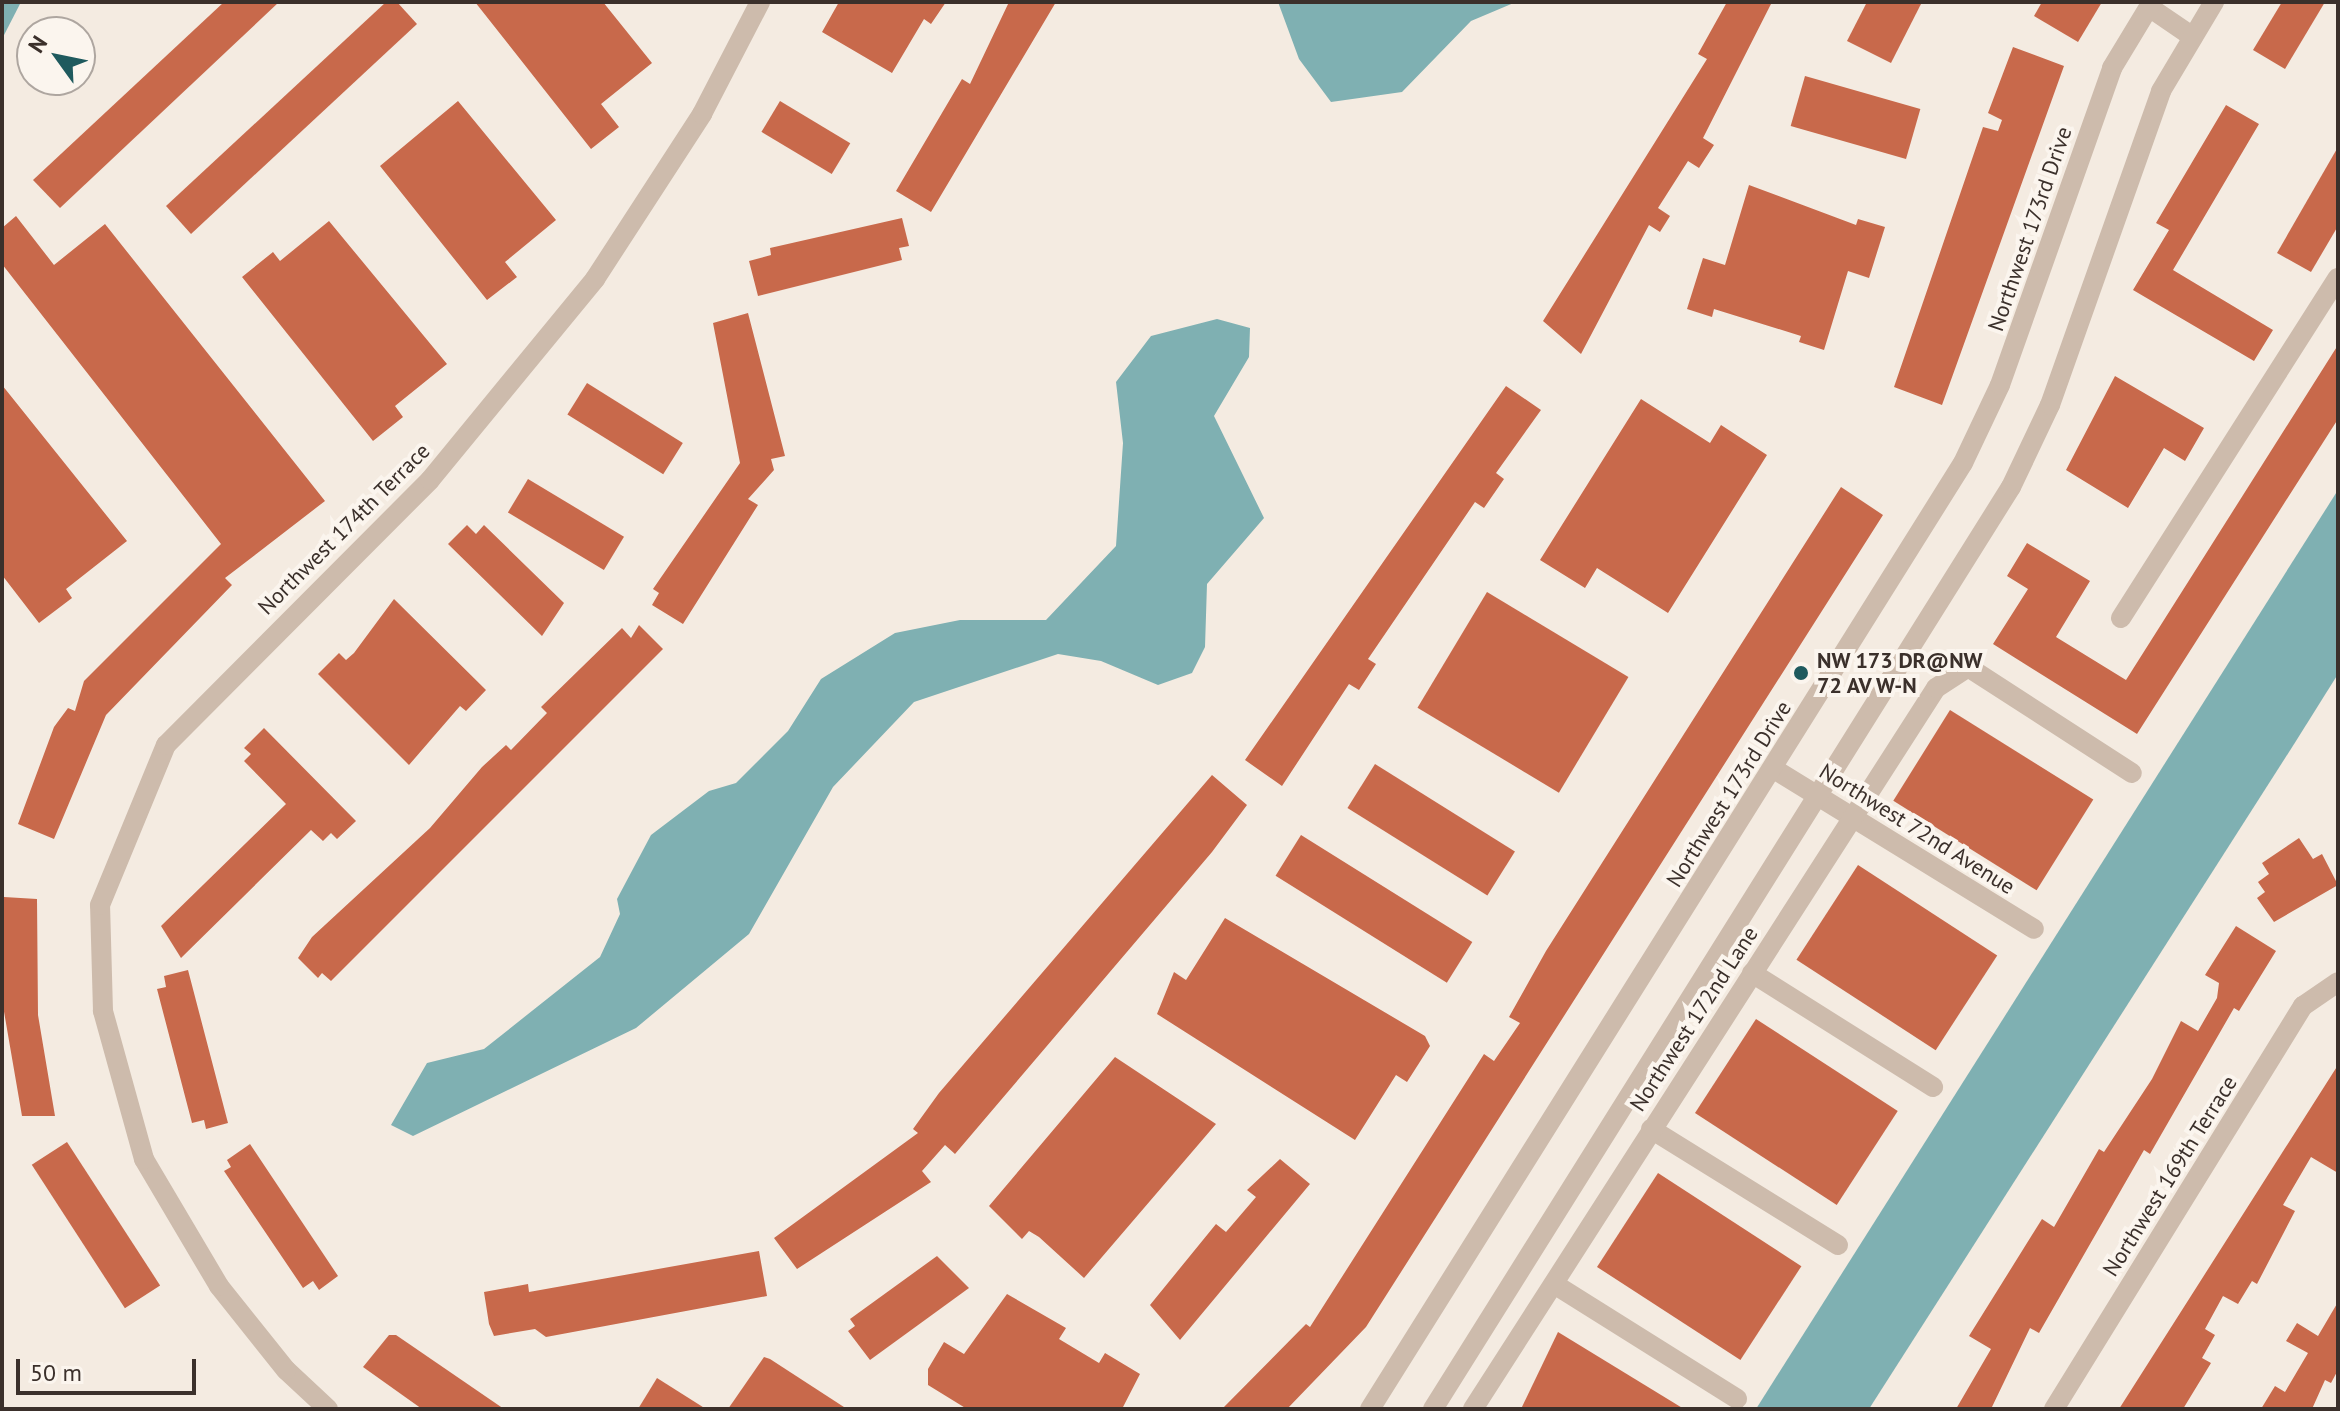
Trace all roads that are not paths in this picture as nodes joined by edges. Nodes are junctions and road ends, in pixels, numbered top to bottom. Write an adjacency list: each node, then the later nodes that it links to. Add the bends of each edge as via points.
1 (760, 2): 19 (street, Northwest 174th Terrace, via 702,114 595,279 430,480 166,745 100,905 103,1011 118,1083 144,1159 219,1286 286,1370)
2 (2214, 2): 4 (street)
3 (2150, 5): 4 (street); 7 (street, Northwest 173rd Drive, via 2112,68 2000,385 1963,463)
4 (2193, 37): 9 (street, via 2161,91 2050,405 2011,487)
5 (2338, 278): 6 (street)
6 (2121, 618)
7 (1774, 769): 9 (street, Northwest 72nd Avenue); 20 (street, Northwest 173rd Drive)
8 (2132, 773): 10 (street, Northwest 172nd Lane, via 1968,667 1936,688)
9 (1819, 797): 10 (street, Northwest 72nd Avenue); 21 (street)
10 (1854, 818): 11 (street, Northwest 72nd Avenue); 12 (street, Northwest 172nd Lane)
11 (2034, 929)
12 (1752, 973): 14 (street); 15 (street, Northwest 172nd Lane)
13 (2338, 982): 23 (street, Northwest 169th Terrace, via 2303,1006)
14 (1933, 1087)
15 (1651, 1129): 16 (street); 17 (street, Northwest 172nd Lane)
16 (1838, 1245)
17 (1554, 1284): 18 (street); 22 (street, Northwest 172nd Lane)
18 (1737, 1399)
19 (328, 1409)
20 (1370, 1409)
21 (1433, 1409)
22 (1473, 1409)
23 (2054, 1409)

